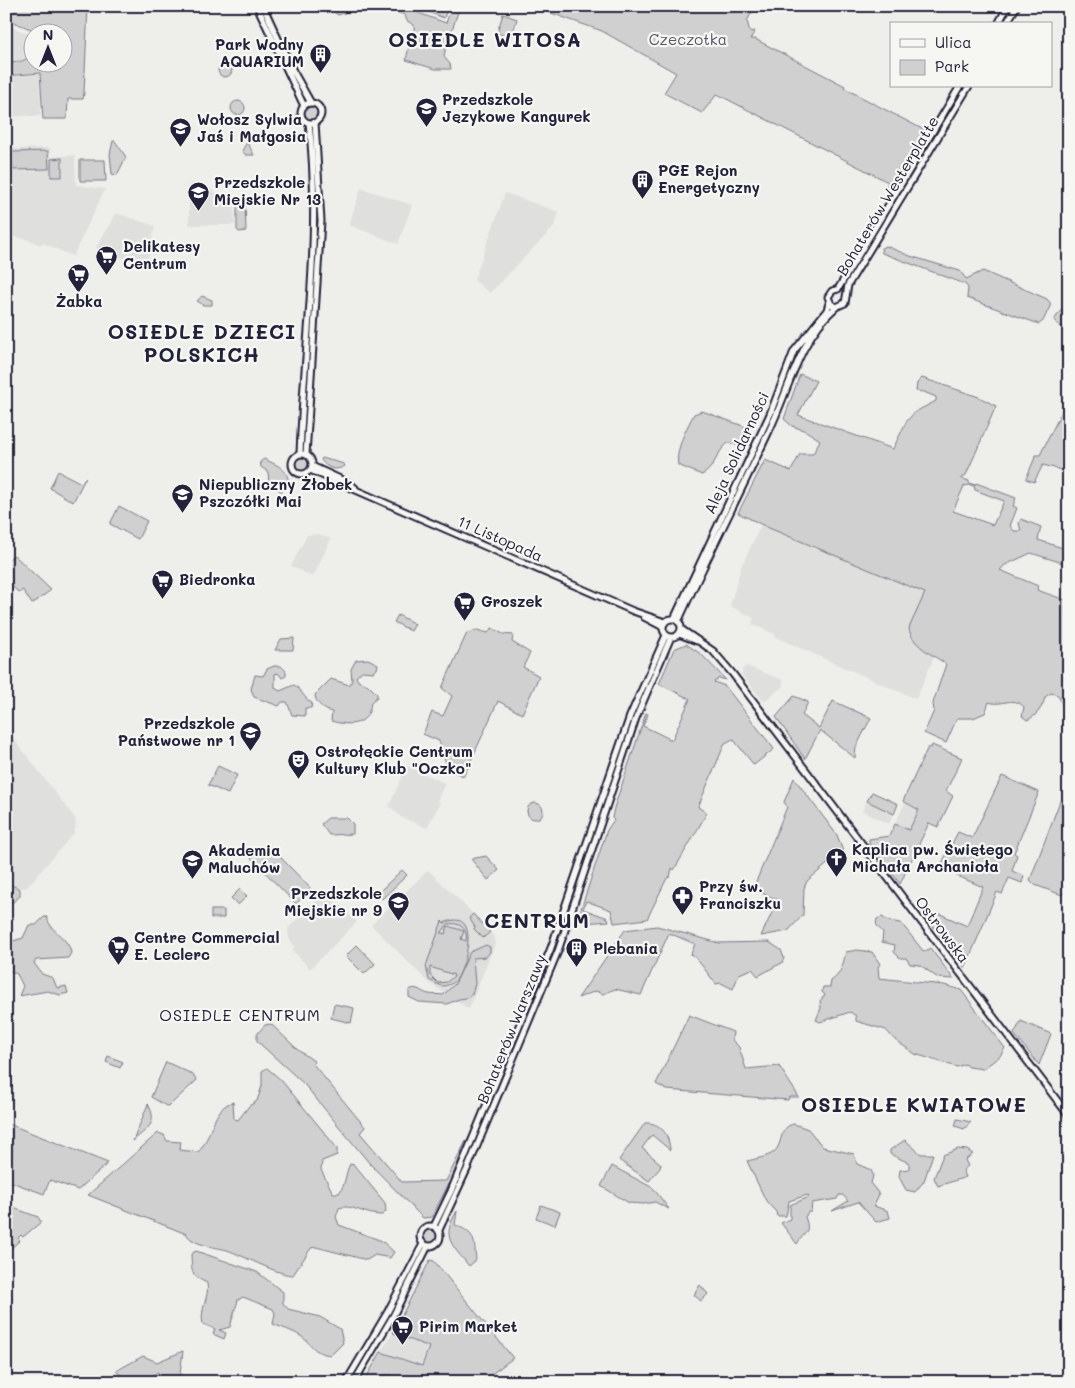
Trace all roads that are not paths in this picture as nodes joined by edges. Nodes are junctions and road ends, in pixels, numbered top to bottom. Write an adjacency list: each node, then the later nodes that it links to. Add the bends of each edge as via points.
1 (257, 6): 10 (main road)
2 (263, 6): 9 (main road, via 292,71)
3 (1008, 6): 5 (main road)
4 (1016, 6): 6 (main road)
5 (999, 22)
6 (1007, 22)
7 (959, 88): 12 (main road, Bohaterów Westerplatte)
8 (968, 88): 13 (main road, Bohaterów Westerplatte)
9 (311, 103): 10 (main road); 11 (main road, via 321,112 319,119)
10 (304, 106): 11 (main road, via 301,116)
11 (312, 123): 16 (main road, via 314,241)
12 (838, 289): 13 (main road); 14 (main road, via 830,292)
13 (845, 294): 15 (main road, via 845,303)
14 (830, 303): 15 (main road); 18 (main road, Aleja Solidarności, via 794,351 767,421)
15 (836, 307): 18 (main road, Aleja Solidarności, via 798,357 776,416)
16 (303, 455): 17 (main road, via 311,460); 17 (main road, via 293,459 293,469 300,474)
17 (311, 468): 19 (main road, 11 Listopada)
18 (676, 620): 19 (main road); 20 (main road)
19 (664, 624): 21 (main road)
20 (680, 631): 21 (main road); 22 (main road, Ostrowska, via 702,643 732,673)
21 (668, 636): 23 (main road, Bohaterów Warszawy, via 630,716 551,948)
22 (1069, 1116)
23 (436, 1228): 24 (main road, via 441,1235 439,1242); 24 (main road, via 425,1227 421,1232 420,1238)
24 (426, 1245): 25 (main road); 26 (main road, via 393,1316)
25 (346, 1382)
26 (354, 1382)

